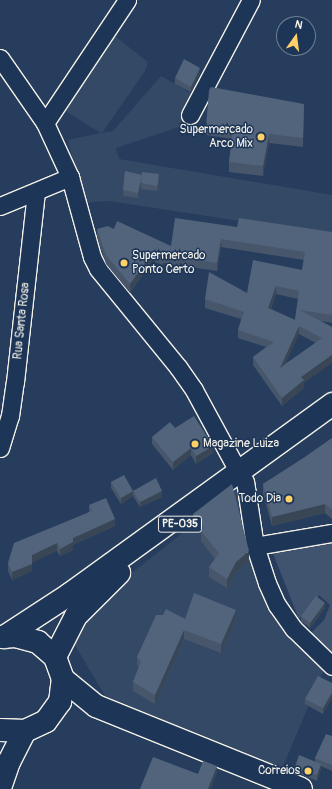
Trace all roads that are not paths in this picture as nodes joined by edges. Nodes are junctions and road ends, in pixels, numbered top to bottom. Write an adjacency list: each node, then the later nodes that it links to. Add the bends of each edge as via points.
1 (127, 0): 5 (street)
2 (251, 0): 4 (street)
3 (0, 58): 5 (street)
4 (190, 115)
5 (45, 123): 6 (street)
6 (70, 177): 7 (street); 12 (street, via 92,257 98,269 182,373)
7 (36, 193): 8 (street); 11 (street, Rua Santa Rosa, via 15,382 10,416)
8 (0, 206)
9 (332, 404): 12 (main road, PE-035)
10 (332, 418): 12 (main road, PE-035)
11 (0, 448)
12 (242, 476): 14 (street); 15 (main road, PE-035, via 70,594); 16 (main road, PE-035, via 107,582 76,616)
13 (332, 533): 14 (street)
14 (255, 546): 17 (street, via 267,583 278,605 294,629)
15 (2, 637): 16 (main road, PE-035, via 27,637 48,648)
16 (55, 657): 18 (main road, PE-035)
17 (332, 666)
18 (63, 679): 19 (main road); 20 (main road, PE-035, via 63,691)
19 (96, 706): 20 (main road); 24 (main road)
20 (54, 712): 22 (main road, PE-035, via 46,721)
21 (0, 730): 22 (main road, PE-035)
22 (25, 731): 23 (main road, via 9,762)
23 (0, 788)
24 (301, 789)

